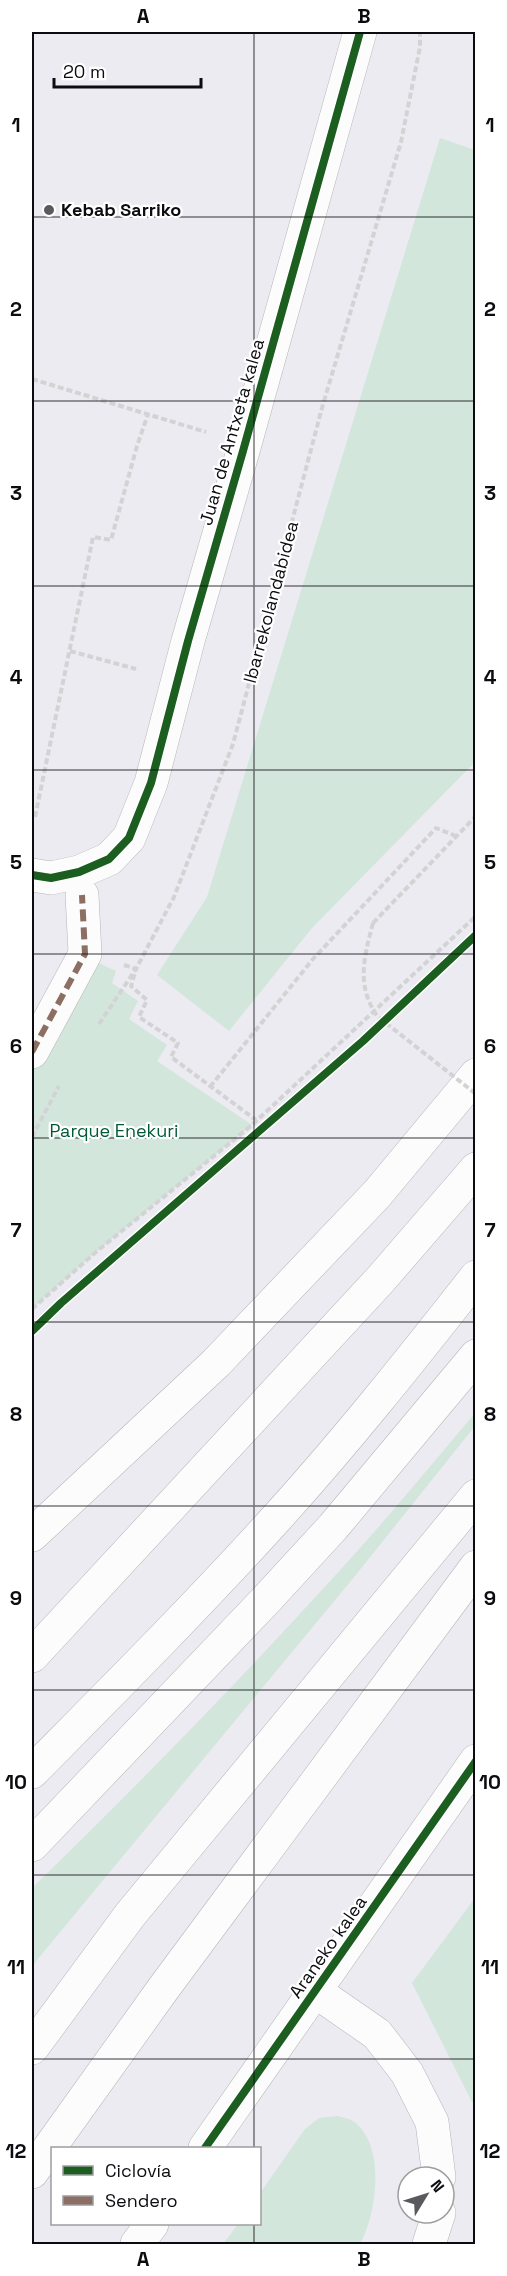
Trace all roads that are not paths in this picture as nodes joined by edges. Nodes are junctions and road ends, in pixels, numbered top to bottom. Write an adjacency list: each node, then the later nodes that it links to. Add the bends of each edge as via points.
1 (360, 32): 2 (main road, Juan de Antxeta kalea, via 151,783 129,838 109,860 51,878)
2 (32, 875)
3 (82, 895): 4 (main road, via 85,954)
4 (32, 1052)
5 (476, 1075): 10 (main road, via 377,1194 216,1363)
6 (476, 1169): 12 (main road, via 380,1280)
7 (476, 1277): 14 (main road, via 274,1521)
8 (476, 1356): 15 (main road, via 318,1543)
9 (476, 1496): 17 (main road, via 130,1915)
10 (32, 1535)
11 (476, 1567): 20 (main road)
12 (32, 1656)
13 (476, 1761): 16 (main road, Araneko kalea)
14 (32, 1772)
15 (32, 1845)
16 (315, 1991): 18 (main road, Araneko kalea); 19 (main road, via 377,2034 407,2073 432,2122)
17 (32, 2048)
18 (206, 2147)
19 (438, 2165)
20 (32, 2172)
21 (151, 2225): 23 (main road)
22 (435, 2225): 24 (main road)
23 (137, 2244)
24 (429, 2244)

